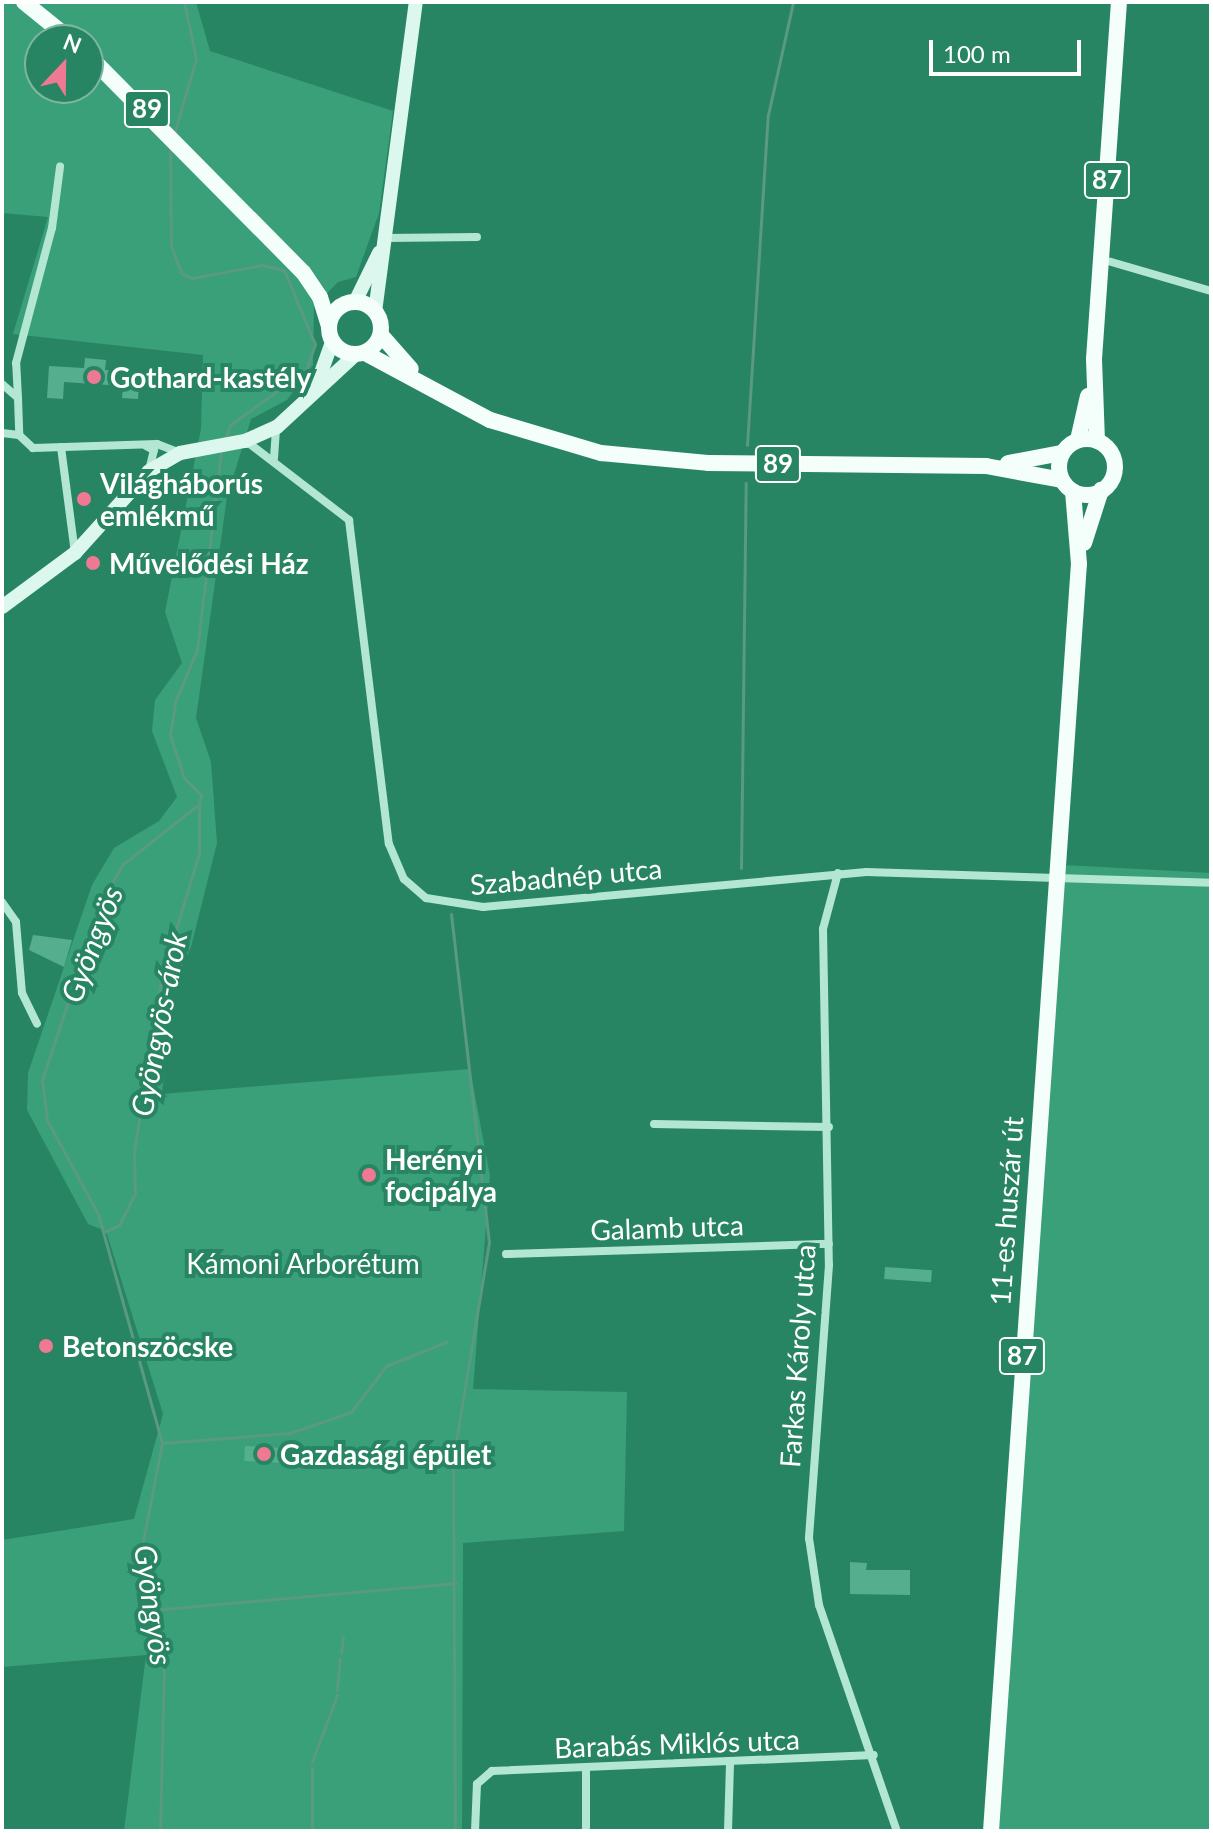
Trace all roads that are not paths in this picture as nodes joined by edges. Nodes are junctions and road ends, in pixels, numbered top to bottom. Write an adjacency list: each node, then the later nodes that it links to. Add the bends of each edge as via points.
1 (416, 2): 8 (main road)
2 (1119, 2): 9 (main road, 87)
3 (25, 3): 4 (main road)
4 (51, 24)
5 (104, 71): 10 (main road, 89)
6 (60, 167): 21 (street, via 52,228 16,363)
7 (477, 237): 8 (street)
8 (386, 238): 12 (main road); 13 (main road)
9 (1101, 259): 11 (street); 17 (main road, 87)
10 (303, 272): 12 (main road, 89); 14 (main road, 89, via 320,297)
11 (1211, 291)
12 (349, 304): 13 (main road, 89); 14 (main road)
13 (375, 312): 15 (main road, 89)
14 (330, 334): 16 (main road, 89); 20 (main road)
15 (381, 335): 16 (main road); 19 (main road, 89)
16 (360, 354): 19 (main road, 89); 20 (main road)
17 (1094, 359): 25 (main road, 87); 26 (main road, 87)
18 (2, 384): 21 (street)
19 (426, 385): 33 (main road, 89, via 538,438 615,455 708,463)
20 (311, 395): 22 (main road)
21 (18, 398): 24 (street)
22 (277, 427): 27 (main road); 32 (street, via 271,440)
23 (2, 433): 24 (street)
24 (19, 435): 29 (street, via 33,448)
25 (1078, 440): 26 (main road); 31 (main road)
26 (1097, 441): 36 (main road, 87, via 1111,453 1114,467)
27 (231, 443): 30 (main road); 32 (street, Szabadnép utca)
28 (142, 444): 29 (street); 30 (street); 34 (street, via 154,450)
29 (61, 447): 37 (street)
30 (180, 453): 34 (main road)
31 (1062, 453): 33 (main road, 89); 35 (main road, 87)
32 (276, 462): 40 (street, Szabadnép utca, via 342,509 353,531 389,844 413,890 441,905 469,908)
33 (986, 466): 35 (main road, 89)
34 (149, 471): 37 (main road)
35 (1068, 485): 36 (main road); 38 (main road, 87)
36 (1101, 490): 38 (main road, 87)
37 (75, 553): 39 (main road)
38 (1079, 564): 41 (main road, 87)
39 (2, 607)
40 (838, 873): 41 (street, Szabadnép utca); 46 (street, Farkas Károly utca, via 823,929)
41 (1056, 881): 42 (street, Szabadnép utca); 56 (main road, 11-es huszár út / 87)
42 (1211, 883)
43 (2, 902): 44 (street, via 16,922 22,993)
44 (37, 1024)
45 (654, 1124): 46 (street)
46 (829, 1127): 47 (street, Farkas Károly utca)
47 (829, 1244): 48 (street, Galamb utca); 49 (street, Farkas Károly utca, via 810,1479 811,1564 819,1605)
48 (506, 1254)
49 (874, 1755): 50 (street, Barabás Miklós utca); 55 (street, Farkas Károly utca)
50 (730, 1763): 51 (street, Barabás Miklós utca); 54 (street)
51 (586, 1768): 52 (street, Barabás Miklós utca, via 481,1775); 53 (street)
52 (475, 1831)
53 (586, 1831)
54 (728, 1831)
55 (897, 1831)
56 (991, 1831)

